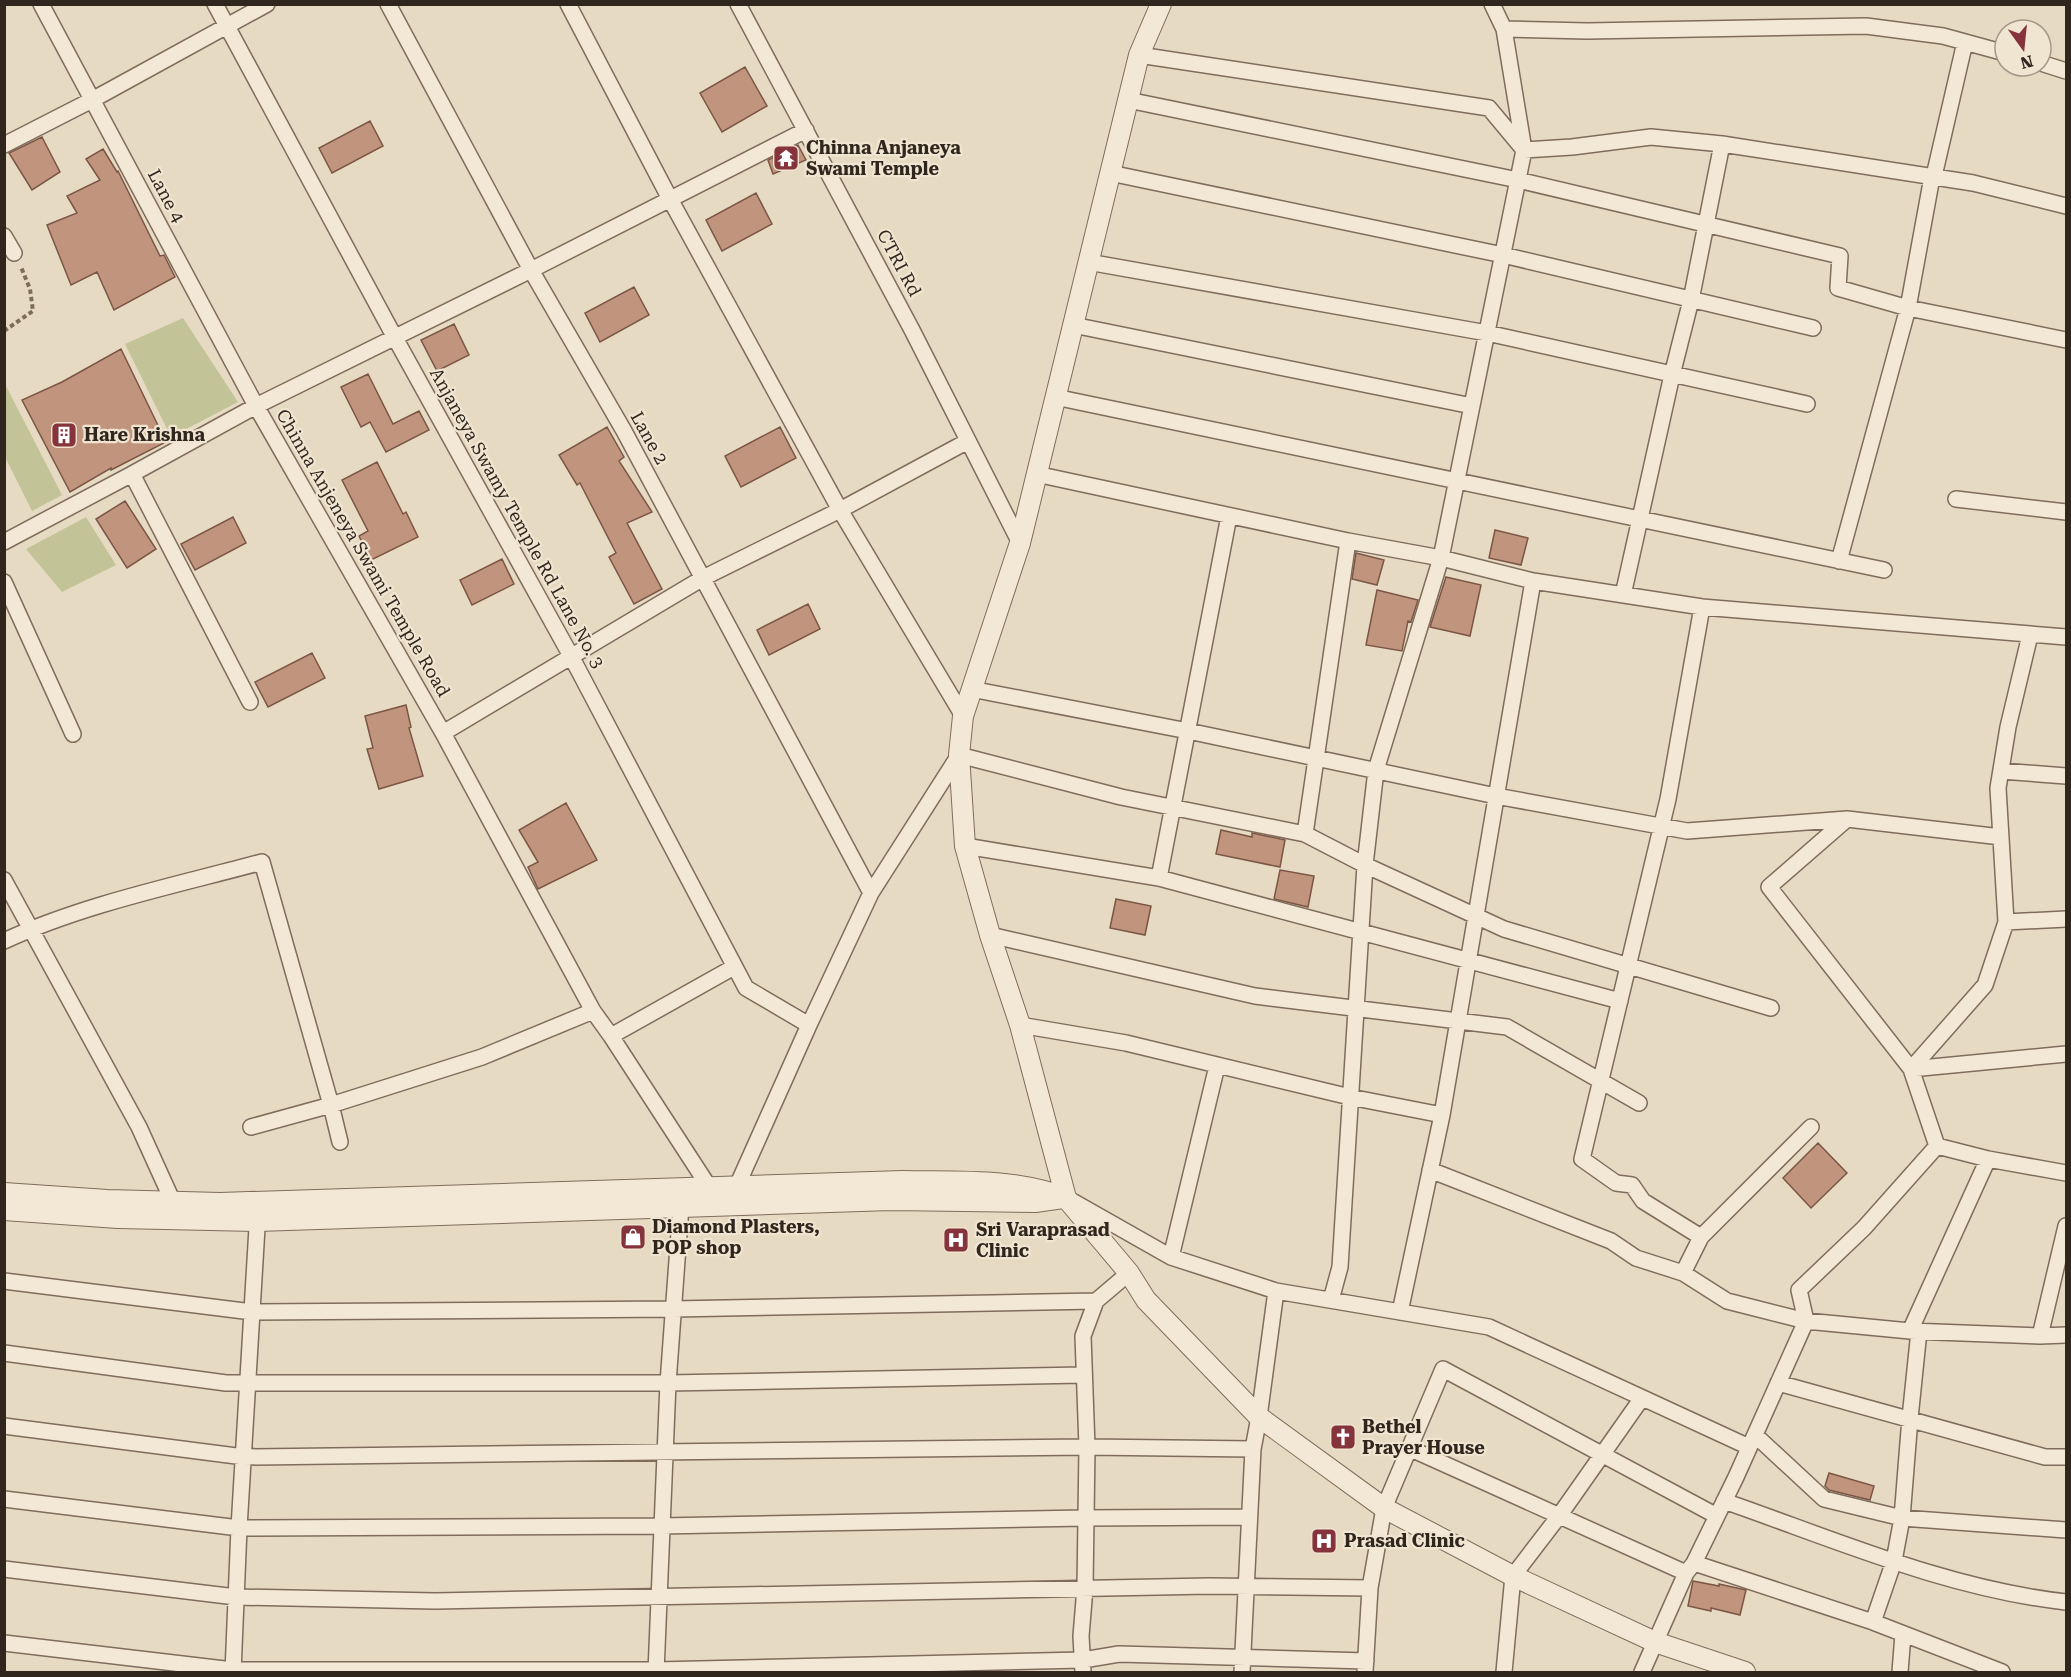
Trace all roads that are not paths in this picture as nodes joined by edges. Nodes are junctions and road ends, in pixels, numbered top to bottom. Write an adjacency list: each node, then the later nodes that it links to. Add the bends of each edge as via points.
1 (41, 4): 14 (street, Lane 4)
2 (215, 4): 9 (street, Anjaneya Swamy Temple Rd Lane No. 3)
3 (267, 4): 9 (street)
4 (388, 4): 30 (street, Lane 2)
5 (568, 4): 23 (street)
6 (738, 4): 16 (street, CTRI Rd)
7 (1161, 4): 13 (street)
8 (1492, 4): 10 (street)
9 (227, 27): 14 (street); 36 (street, Anjaneya Swamy Temple Rd Lane No. 3)
10 (1504, 30): 11 (street, via 1866,26); 19 (street)
11 (1965, 42): 12 (street); 21 (street)
12 (1993, 50)
13 (1139, 55): 15 (street); 19 (street, via 1489,108)
14 (92, 100): 18 (street); 41 (street, Lane 4)
15 (1128, 100): 20 (street); 22 (street)
16 (806, 130): 23 (street, Chinna Anjeneya Swami Temple Road); 43 (street, CTRI Rd)
17 (1722, 144): 19 (street, via 1651,137); 21 (street); 25 (street)
18 (4, 145)
19 (1524, 150): 22 (street)
20 (1110, 173): 27 (street); 29 (street)
21 (1934, 176): 24 (street); 32 (street)
22 (1518, 180): 25 (street); 27 (street)
23 (670, 199): 30 (street, Chinna Anjeneya Swami Temple Road); 48 (street)
24 (2067, 206)
25 (1706, 225): 31 (street); 32 (street, via 1839,256 1838,288)
26 (4, 236): 28 (street)
27 (1503, 255): 31 (street); 35 (street)
28 (16, 256)
29 (1088, 262): 33 (street); 35 (street)
30 (531, 270): 36 (street, Chinna Anjeneya Swami Temple Road); 58 (street, Lane 2)
31 (1691, 300): 34 (street); 38 (street)
32 (1908, 308): 37 (street); 56 (street)
33 (1073, 325): 39 (street); 42 (street)
34 (1813, 328)
35 (1487, 333): 38 (street); 42 (street)
36 (394, 336): 41 (street, Chinna Anjeneya Swami Temple Road); 65 (street, Anjaneya Swamy Temple Rd Lane No. 3)
37 (2067, 340)
38 (1673, 375): 40 (street); 51 (street)
39 (1055, 398): 45 (street); 46 (street)
40 (1807, 405)
41 (256, 406): 44 (street); 70 (street, Chinna Anjeneya Swami Temple Road)
42 (1472, 406): 46 (street)
43 (968, 441): 48 (street); 54 (street, CTRI Rd)
44 (134, 473): 53 (street); 67 (street)
45 (1036, 474): 50 (street); 54 (street)
46 (1457, 481): 51 (street); 55 (street)
47 (1956, 499): 49 (street)
48 (840, 510): 58 (street); 68 (street)
49 (2067, 512)
50 (1229, 516): 52 (street); 69 (street)
51 (1641, 519): 56 (street); 61 (street)
52 (1348, 541): 55 (street); 73 (street)
53 (4, 542)
54 (1020, 543): 66 (street)
55 (1441, 558): 59 (street); 74 (street)
56 (1839, 561): 57 (street)
57 (1884, 570)
58 (703, 578): 65 (street); 87 (street, Lane 2)
59 (1533, 581): 61 (street); 77 (street)
60 (4, 582): 71 (street)
61 (1623, 595): 62 (street)
62 (1702, 607): 63 (street); 80 (street)
63 (2030, 635): 64 (street); 75 (street)
64 (2067, 637)
65 (571, 656): 70 (street); 97 (street, Anjaneya Swamy Temple Rd Lane No. 3)
66 (971, 689): 68 (street); 69 (street)
67 (250, 702)
68 (963, 716): 72 (street)
69 (1188, 731): 73 (street); 78 (street)
70 (443, 733): 101 (street, Chinna Anjeneya Swami Temple Road)
71 (73, 734)
72 (959, 755): 78 (street); 83 (street); 87 (street)
73 (1316, 758): 74 (street); 81 (street)
74 (1376, 770): 77 (street); 84 (street)
75 (2001, 771): 76 (street); 82 (street)
76 (2067, 776)
77 (1496, 796): 80 (street); 88 (street)
78 (1173, 808): 81 (street); 85 (street)
79 (1847, 819): 80 (street, via 1687,831); 82 (street); 108 (street, via 1769,887)
80 (1661, 826): 96 (street)
81 (1305, 834): 84 (street)
82 (2001, 837): 90 (street)
83 (965, 846): 85 (street); 93 (street)
84 (1365, 865): 88 (street); 92 (street)
85 (1159, 878): 92 (street)
86 (4, 880): 91 (street)
87 (871, 893): 103 (street)
88 (1476, 916): 95 (street); 96 (street, via 1504,929)
89 (2067, 919): 90 (street)
90 (2006, 922): 108 (street, via 1985,985)
91 (32, 928): 94 (street); 112 (street, via 262,862); 125 (street, via 139,1126)
92 (1360, 932): 95 (street); 99 (street)
93 (990, 936): 99 (street, via 1255,996); 104 (street)
94 (4, 941)
95 (1468, 960): 98 (street); 102 (street)
96 (1628, 966): 98 (street); 100 (street)
97 (734, 967): 103 (street, Anjaneya Swamy Temple Rd Lane No. 3, via 746,988); 105 (street)
98 (1620, 1001): 109 (street)
99 (1356, 1008): 102 (street); 110 (street)
100 (1771, 1008)
101 (592, 1011): 105 (street, Chinna Anjeneya Swami Temple Road); 112 (street, via 482,1057)
102 (1458, 1021): 109 (street, via 1507,1027); 113 (street)
103 (809, 1025): 121 (street)
104 (1020, 1025): 107 (street, via 1126,1043); 124 (street)
105 (611, 1036): 122 (street, Chinna Anjeneya Swami Temple Road)
106 (2067, 1054): 108 (street)
107 (1217, 1066): 110 (street); 131 (street)
108 (1911, 1069): 117 (street)
109 (1601, 1081): 111 (street); 130 (street, via 1582,1159 1616,1183 1632,1185 1643,1201)
110 (1350, 1097): 113 (street); 136 (street, via 1340,1268)
111 (1639, 1103)
112 (332, 1105): 114 (street); 116 (street)
113 (1442, 1114): 119 (street)
114 (251, 1127)
115 (1810, 1127): 130 (street)
116 (340, 1142)
117 (1937, 1146): 118 (street); 141 (street, via 1863,1228 1799,1290)
118 (1988, 1159): 120 (street); 142 (street)
119 (1430, 1170): 133 (street, via 1611,1241 1636,1258); 140 (street)
120 (2067, 1173)
121 (737, 1186): 122 (street); 124 (street, via 967,1182 1015,1184)
122 (709, 1187): 128 (street)
123 (4, 1193): 125 (street)
124 (1065, 1198): 126 (street, via 1035,1203 891,1200); 131 (street); 132 (street)
125 (173, 1202): 128 (street)
126 (681, 1206): 128 (street); 138 (street)
127 (4, 1210): 128 (street, via 118,1218)
128 (258, 1212): 139 (street)
129 (2067, 1226): 144 (street)
130 (1701, 1237): 133 (street)
131 (1172, 1257): 135 (street)
132 (1129, 1273): 137 (street); 151 (street, via 1146,1300)
133 (1683, 1273): 141 (street, via 1727,1301)
134 (4, 1281): 139 (street)
135 (1276, 1291): 136 (street); 151 (street)
136 (1331, 1300): 140 (street)
137 (1096, 1301): 138 (street); 146 (street, via 1083,1336)
138 (674, 1309): 139 (street); 148 (street)
139 (252, 1312): 147 (street)
140 (1400, 1312): 150 (street, via 1489,1327)
141 (1806, 1321): 142 (street); 149 (street)
142 (1915, 1331): 144 (street); 152 (street)
143 (2067, 1335): 144 (street)
144 (2040, 1336)
145 (4, 1353): 147 (street, via 226,1383)
146 (1083, 1375): 148 (street); 155 (street)
147 (248, 1382): 148 (street); 160 (street)
148 (668, 1383): 158 (street)
149 (1778, 1383): 152 (street); 154 (street)
150 (1642, 1398): 154 (street); 159 (street)
151 (1259, 1417): 156 (street); 164 (street)
152 (1910, 1418): 161 (street, via 2045,1457); 169 (street)
153 (4, 1426): 160 (street)
154 (1752, 1441): 163 (street); 169 (street, via 1824,1499)
155 (1087, 1447): 156 (street); 158 (street); 168 (street)
156 (1253, 1449): 167 (street)
157 (1411, 1449): 159 (street, via 1443,1370); 164 (street); 165 (street)
158 (666, 1453): 160 (street); 170 (street)
159 (1602, 1455): 165 (street); 166 (street)
160 (244, 1457): 171 (street)
161 (2067, 1457)
162 (4, 1499): 171 (street)
163 (1724, 1501): 166 (street); 173 (street)
164 (1384, 1508): 176 (street); 179 (street)
165 (1559, 1516): 174 (street); 176 (street)
166 (1717, 1516): 174 (street)
167 (1250, 1517): 168 (street); 177 (street)
168 (1085, 1518): 170 (street); 178 (street)
169 (1902, 1518): 172 (street); 173 (street)
170 (661, 1526): 171 (street); 180 (street)
171 (239, 1528): 181 (street)
172 (2067, 1530)
173 (1894, 1561): 182 (street, via 2031,1598); 183 (street)
174 (1690, 1568): 183 (street); 185 (street)
175 (4, 1569): 181 (street)
176 (1513, 1576): 185 (street); 192 (street)
177 (1246, 1587): 178 (street); 179 (street); 187 (street)
178 (1085, 1588): 180 (street); 188 (street, via 1080,1636)
179 (1370, 1588): 189 (street)
180 (659, 1595): 181 (street, via 435,1601); 191 (street)
181 (236, 1597): 190 (street)
182 (2067, 1602)
183 (1873, 1622): 184 (street)
184 (1904, 1634): 195 (street); 196 (street)
185 (1654, 1642): 193 (street); 194 (street)
186 (4, 1643): 190 (street)
187 (1242, 1665): 188 (street, via 1119,1654); 189 (street)
188 (1083, 1666): 191 (street)
189 (1366, 1667)
190 (233, 1671): 191 (street)
191 (656, 1671)
192 (1504, 1672)
193 (1642, 1672)
194 (1745, 1672)
195 (1900, 1672)
196 (2002, 1672)

